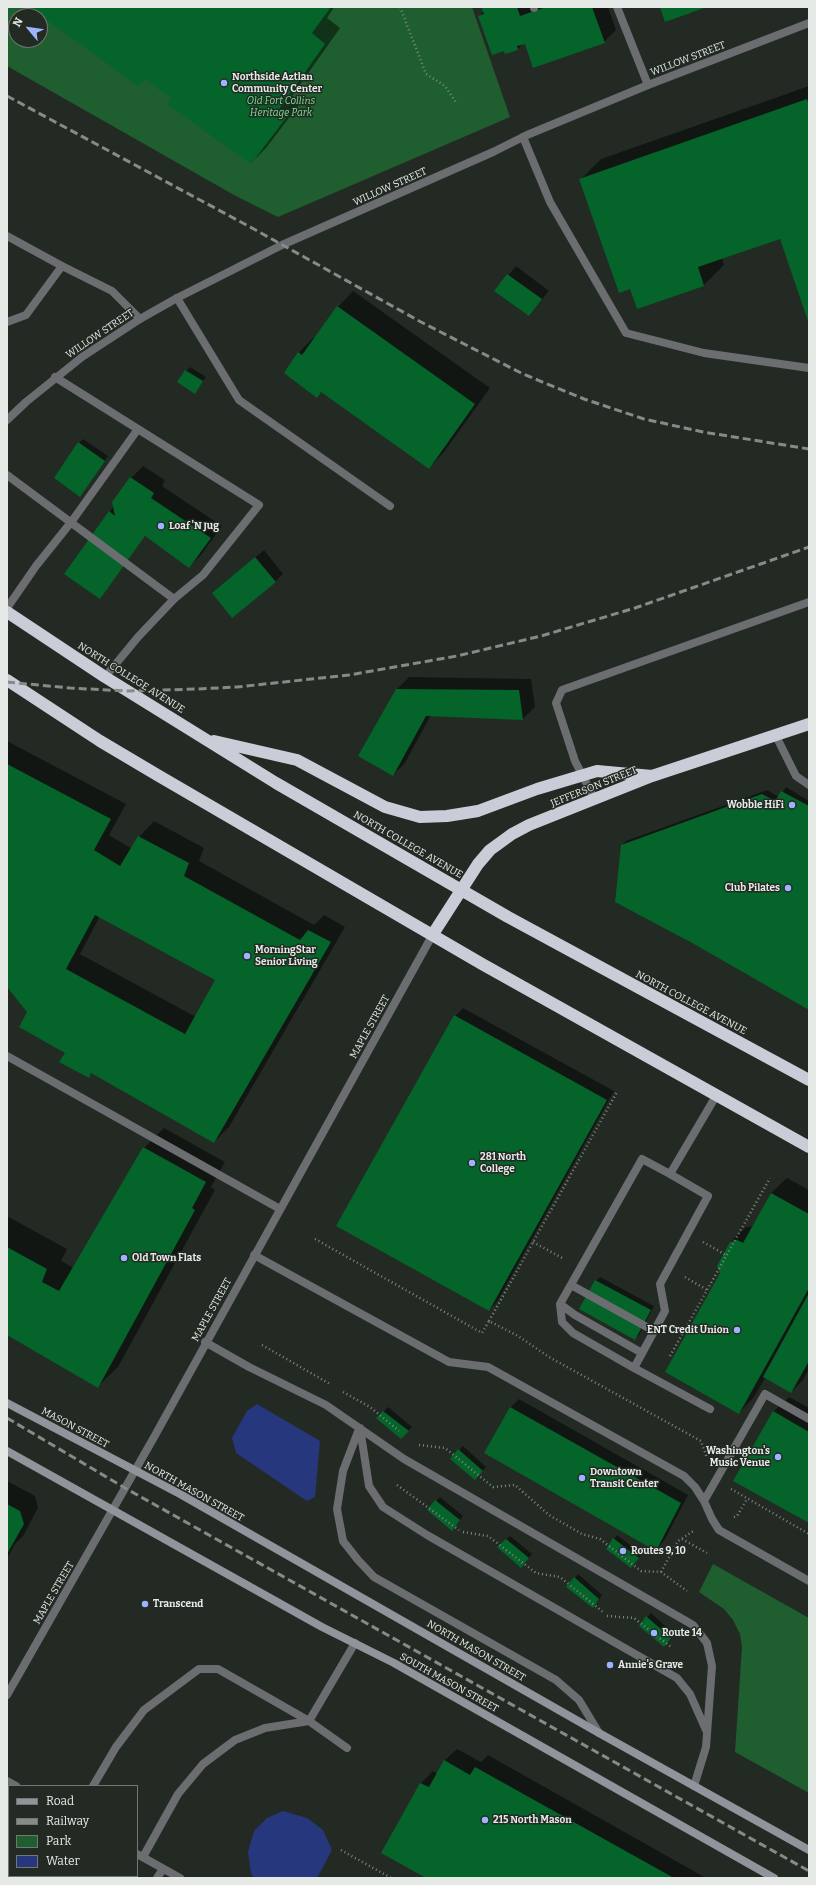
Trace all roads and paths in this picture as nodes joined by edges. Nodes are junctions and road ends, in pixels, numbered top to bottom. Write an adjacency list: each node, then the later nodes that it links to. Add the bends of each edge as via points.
1 (400, 7): 5 (path, via 426,74 446,86)
2 (618, 7): 4 (street)
3 (809, 23): 4 (street, WILLOW STREET)
4 (648, 86): 6 (street, WILLOW STREET)
5 (457, 104)
6 (523, 137): 9 (street, WILLOW STREET, via 282,245); 12 (street, via 550,202 626,332 704,353)
7 (7, 236): 8 (street)
8 (62, 266): 10 (street, via 112,291); 11 (street, via 26,315)
9 (177, 298): 10 (street, WILLOW STREET); 17 (street, via 239,400)
10 (140, 319): 13 (street, WILLOW STREET)
11 (7, 322)
12 (809, 368)
13 (55, 378): 14 (street, WILLOW STREET); 15 (street)
14 (7, 420)
15 (138, 429): 18 (street); 19 (street, via 259,504 203,575)
16 (7, 475): 18 (street)
17 (390, 506)
18 (72, 521): 19 (street); 21 (street)
19 (174, 598): 23 (street)
20 (809, 602): 28 (street, via 562,690 556,703)
21 (7, 608)
22 (7, 612): 23 (highway, NORTH COLLEGE AVENUE)
23 (105, 677): 27 (highway, NORTH COLLEGE AVENUE)
24 (7, 680): 33 (highway, via 100,741)
25 (809, 724): 26 (highway, JEFFERSON STREET)
26 (776, 736): 29 (highway, JEFFERSON STREET); 30 (street, via 796,776)
27 (206, 739): 28 (highway, via 297,760 385,807 420,817 478,811 537,789); 32 (highway, NORTH COLLEGE AVENUE, via 276,783)
28 (582, 776): 29 (highway, via 597,771); 31 (street)
29 (652, 776): 31 (highway, JEFFERSON STREET)
30 (809, 785)
31 (595, 800): 32 (highway, JEFFERSON STREET, via 512,834 490,850)
32 (461, 890): 33 (highway, JEFFERSON STREET); 35 (highway, NORTH COLLEGE AVENUE)
33 (433, 934): 37 (highway); 41 (street, MAPLE STREET)
34 (7, 1056): 41 (street)
35 (809, 1080)
36 (617, 1092): 43 (path)
37 (716, 1096): 38 (highway); 39 (street)
38 (809, 1147)
39 (670, 1174): 49 (street, via 642,1159); 53 (street, via 708,1196 660,1284 665,1311)
40 (770, 1178): 46 (path)
41 (280, 1209): 45 (street, MAPLE STREET)
42 (315, 1239): 52 (path, via 482,1333)
43 (533, 1242): 47 (path); 52 (path)
44 (703, 1242): 46 (path)
45 (254, 1255): 54 (street, MAPLE STREET); 71 (street, via 449,1362 488,1367 684,1476 696,1487)
46 (726, 1255): 50 (path)
47 (570, 1262)
48 (683, 1276): 50 (path)
49 (571, 1285): 51 (street); 53 (street)
50 (707, 1290): 57 (path)
51 (560, 1304): 56 (street); 58 (street, via 562,1322 574,1333)
52 (489, 1321): 66 (path, via 701,1441)
53 (654, 1331): 56 (street)
54 (205, 1342): 62 (street, via 326,1405); 67 (street, MAPLE STREET)
55 (262, 1345): 63 (path, via 370,1407)
56 (642, 1353): 58 (street)
57 (670, 1356)
58 (634, 1368): 60 (street)
59 (7, 1403): 67 (street, MASON STREET)
60 (710, 1409)
61 (809, 1419): 71 (street, via 765,1394)
62 (360, 1428): 85 (street, via 369,1486 383,1507 434,1539 677,1678 690,1694); 85 (street, via 404,1459 693,1625 707,1643 712,1666); 86 (street, via 343,1472 337,1509 343,1541 374,1577 556,1680 579,1700)
63 (405, 1435)
64 (416, 1444): 78 (path, via 445,1448 493,1487 516,1485 549,1515 582,1534 600,1539 641,1571)
65 (7, 1451): 72 (street)
66 (708, 1461)
67 (134, 1470): 72 (street, MAPLE STREET); 86 (street, NORTH MASON STREET)
68 (398, 1485): 82 (path, via 463,1533 488,1536 536,1573 560,1577 608,1616 634,1618)
69 (727, 1487): 70 (path)
70 (747, 1499): 73 (path, via 737,1516); 75 (path)
71 (704, 1501): 79 (street, via 719,1530)
72 (112, 1511): 81 (street, SOUTH MASON STREET); 83 (street, MAPLE STREET)
73 (728, 1519)
74 (695, 1530): 76 (path)
75 (809, 1534)
76 (682, 1538): 77 (path); 78 (path)
77 (707, 1553)
78 (661, 1572): 80 (path)
79 (809, 1581)
80 (687, 1591)
81 (355, 1643): 84 (street); 97 (street, SOUTH MASON STREET)
82 (671, 1647)
83 (7, 1695)
84 (308, 1721): 87 (street); 88 (street, via 218,1669 200,1669 144,1710 116,1747); 92 (street, via 265,1728 241,1738 203,1764 178,1794)
85 (706, 1730): 89 (street, via 706,1747)
86 (599, 1733): 89 (street, NORTH MASON STREET)
87 (347, 1748)
88 (94, 1785)
89 (694, 1786): 91 (street, NORTH MASON STREET)
90 (341, 1850): 96 (path)
91 (809, 1850)
92 (140, 1855): 93 (street)
93 (162, 1868): 94 (street); 95 (street)
94 (157, 1878)
95 (180, 1878)
96 (392, 1878)
97 (774, 1878)

